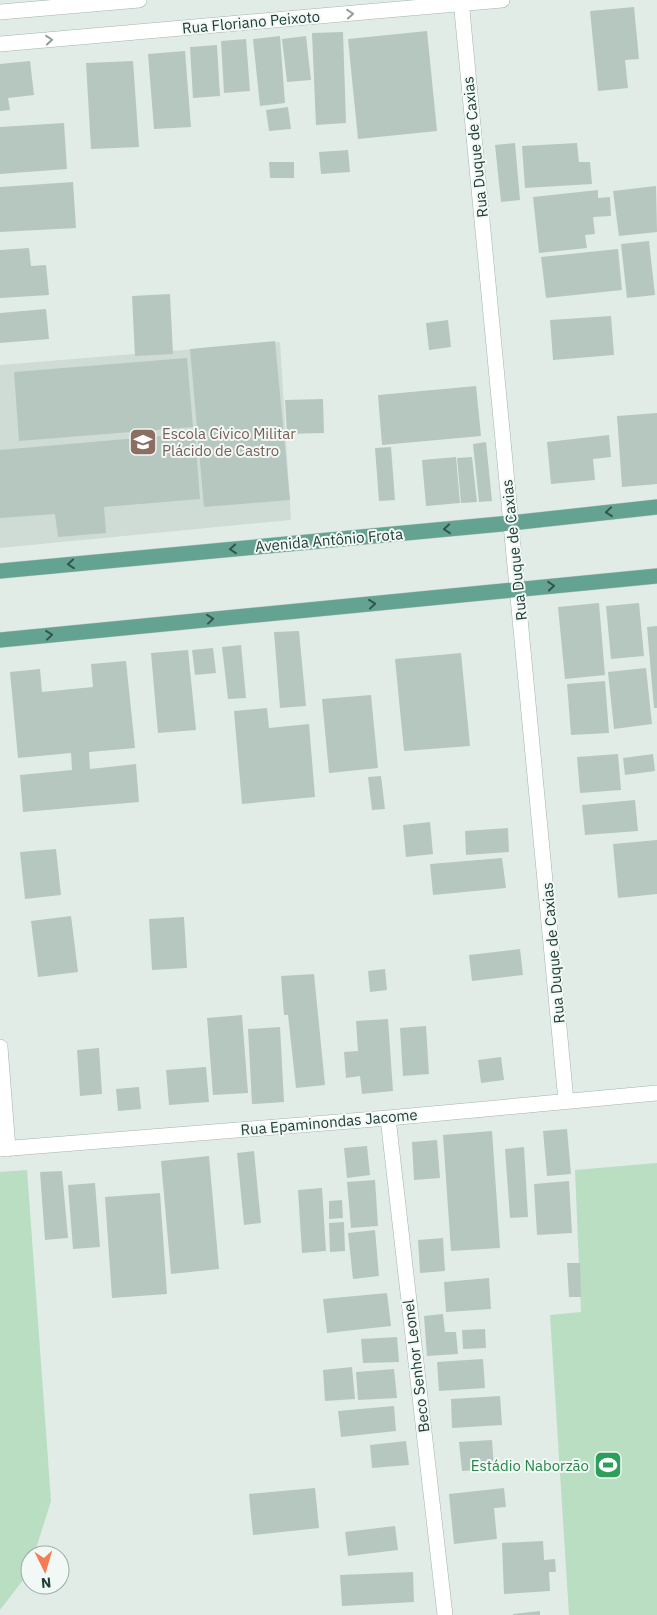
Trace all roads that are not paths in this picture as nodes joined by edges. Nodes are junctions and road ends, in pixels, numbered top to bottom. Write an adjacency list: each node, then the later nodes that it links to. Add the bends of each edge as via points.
1 (139, 0): 4 (street)
2 (502, 0): 3 (street, Rua Floriano Peixoto)
3 (461, 2): 5 (street, Rua Floriano Peixoto, one-way to 3); 7 (street, Rua Duque de Caxias)
4 (0, 12)
5 (0, 44)
6 (657, 507): 7 (main road, Avenida Antônio Frota, one-way to 7)
7 (511, 523): 8 (main road, Avenida Antônio Frota, one-way to 8); 10 (street, Rua Duque de Caxias)
8 (0, 571)
9 (657, 576): 10 (main road, one-way to 9)
10 (518, 589): 11 (main road, one-way to 10); 14 (street, Rua Duque de Caxias)
11 (0, 640)
12 (0, 1047): 16 (street)
13 (657, 1093): 14 (street, Rua Epaminondas Jacome)
14 (566, 1101): 15 (street, Rua Epaminondas Jacome)
15 (388, 1118): 16 (street, Rua Epaminondas Jacome); 17 (street, Beco Senhor Leonel)
16 (4, 1149)
17 (445, 1615)

